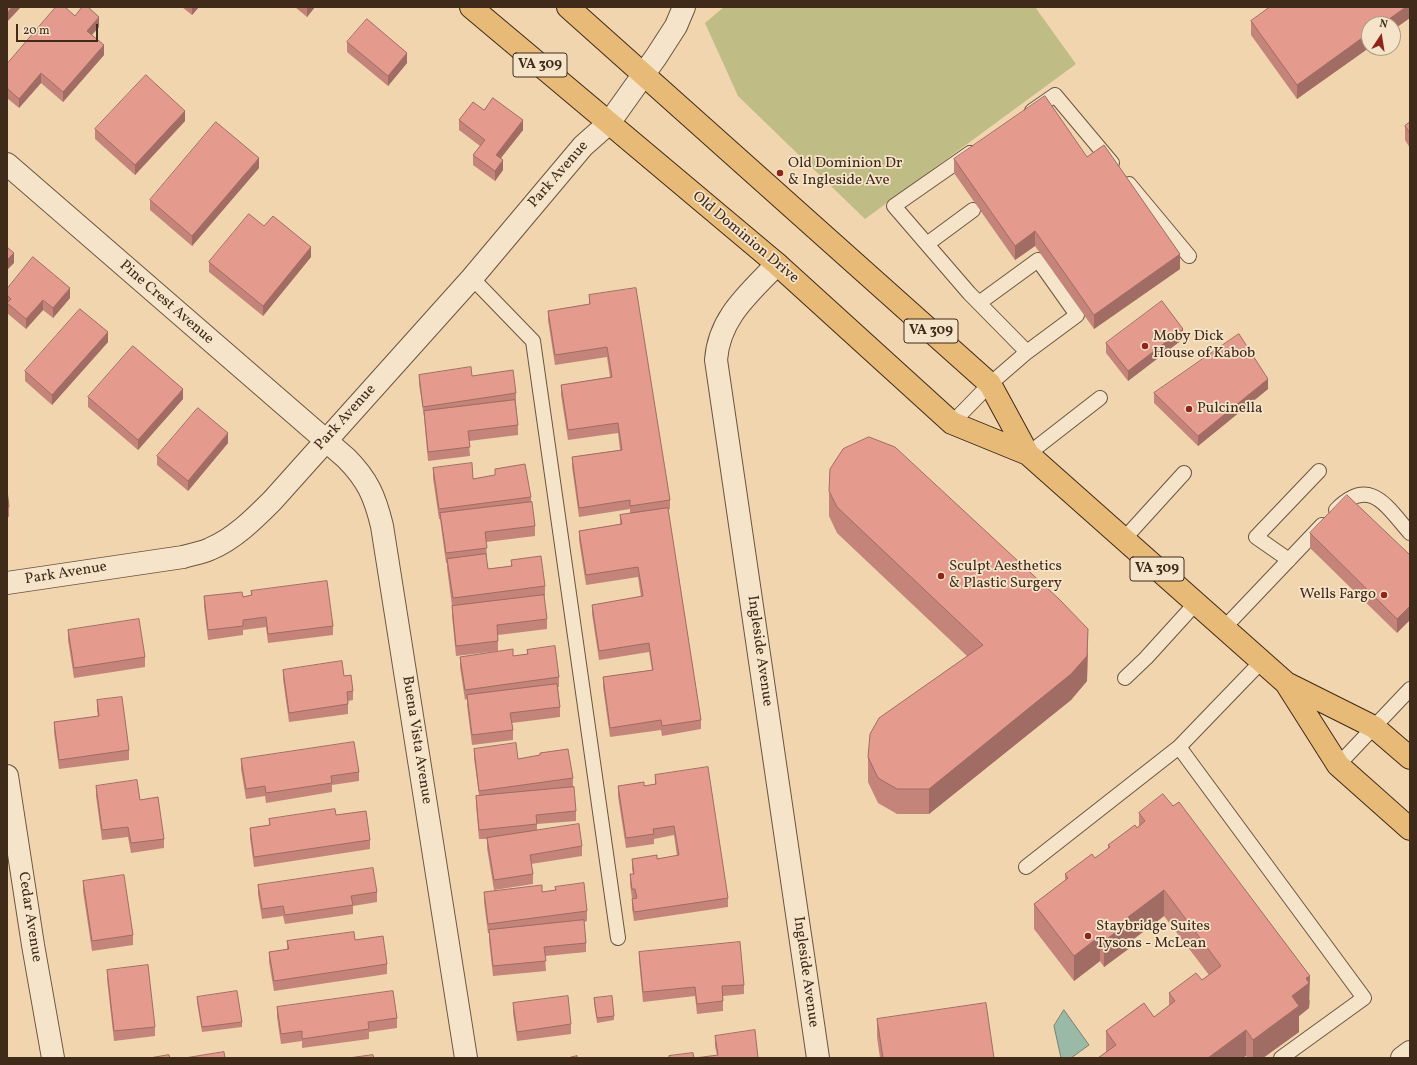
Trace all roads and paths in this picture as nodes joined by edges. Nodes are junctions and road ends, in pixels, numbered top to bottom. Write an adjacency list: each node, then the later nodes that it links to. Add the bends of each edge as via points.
1 (471, 7): 6 (main road, Old Dominion Drive / VA 309)
2 (568, 7): 4 (main road, Old Dominion Drive / VA 309)
3 (684, 7): 4 (street, via 676,26)
4 (644, 75): 6 (street); 16 (main road, Old Dominion Drive / VA 309)
5 (1023, 117): 11 (lane, via 1055,95)
6 (608, 123): 12 (main road, Old Dominion Drive / VA 309); 13 (street, Park Avenue, via 583,146)
7 (978, 148): 10 (lane, via 894,206)
8 (7, 164): 19 (street, Pine Crest Avenue)
9 (973, 210): 10 (lane)
10 (927, 244): 14 (lane)
11 (1189, 256)
12 (777, 264): 18 (main road, Old Dominion Drive / VA 309); 44 (street, Ingleside Avenue, via 730,317 720,337 716,360)
13 (472, 278): 19 (street, Park Avenue); 40 (lane, via 532,341)
14 (979, 303): 15 (lane); 15 (lane, via 1038,260 1077,315)
15 (1027, 352): 16 (lane)
16 (990, 384): 18 (lane); 20 (main road, Old Dominion Drive / VA 309)
17 (1100, 398): 20 (lane)
18 (952, 424): 20 (main road, Old Dominion Drive / VA 309)
19 (326, 441): 26 (street, Park Avenue, via 259,514 235,534 210,549 183,557); 43 (street, Buena Vista Avenue, via 357,470 372,492 378,508)
20 (1028, 454): 24 (main road, Old Dominion Drive / VA 309)
21 (1319, 471): 25 (lane, via 1256,537)
22 (1184, 473): 24 (lane)
23 (1410, 533): 25 (lane, via 1379,498 1355,495 1341,505)
24 (1124, 539): 27 (main road, Old Dominion Drive / VA 309)
25 (1289, 560): 28 (lane)
26 (7, 583)
27 (1196, 603): 28 (main road, Old Dominion Drive / VA 309); 30 (lane)
28 (1224, 628): 29 (main road, Old Dominion Drive / VA 309)
29 (1262, 661): 31 (main road, Old Dominion Drive / VA 309); 34 (lane)
30 (1125, 678)
31 (1286, 683): 33 (main road, Old Dominion Drive / VA 309); 36 (main road, Old Dominion Drive / VA 309)
32 (1409, 691): 33 (lane)
33 (1374, 727): 35 (main road, Old Dominion Drive / VA 309); 36 (lane)
34 (1179, 747): 39 (lane); 45 (lane, via 1364,998)
35 (1410, 758)
36 (1338, 765): 38 (main road, Old Dominion Drive / VA 309)
37 (7, 776): 42 (street, Cedar Avenue)
38 (1410, 828)
39 (1026, 868)
40 (618, 938)
41 (1410, 1052): 46 (street)
42 (52, 1058)
43 (466, 1058)
44 (818, 1058)
45 (1281, 1058)
46 (1402, 1058)

